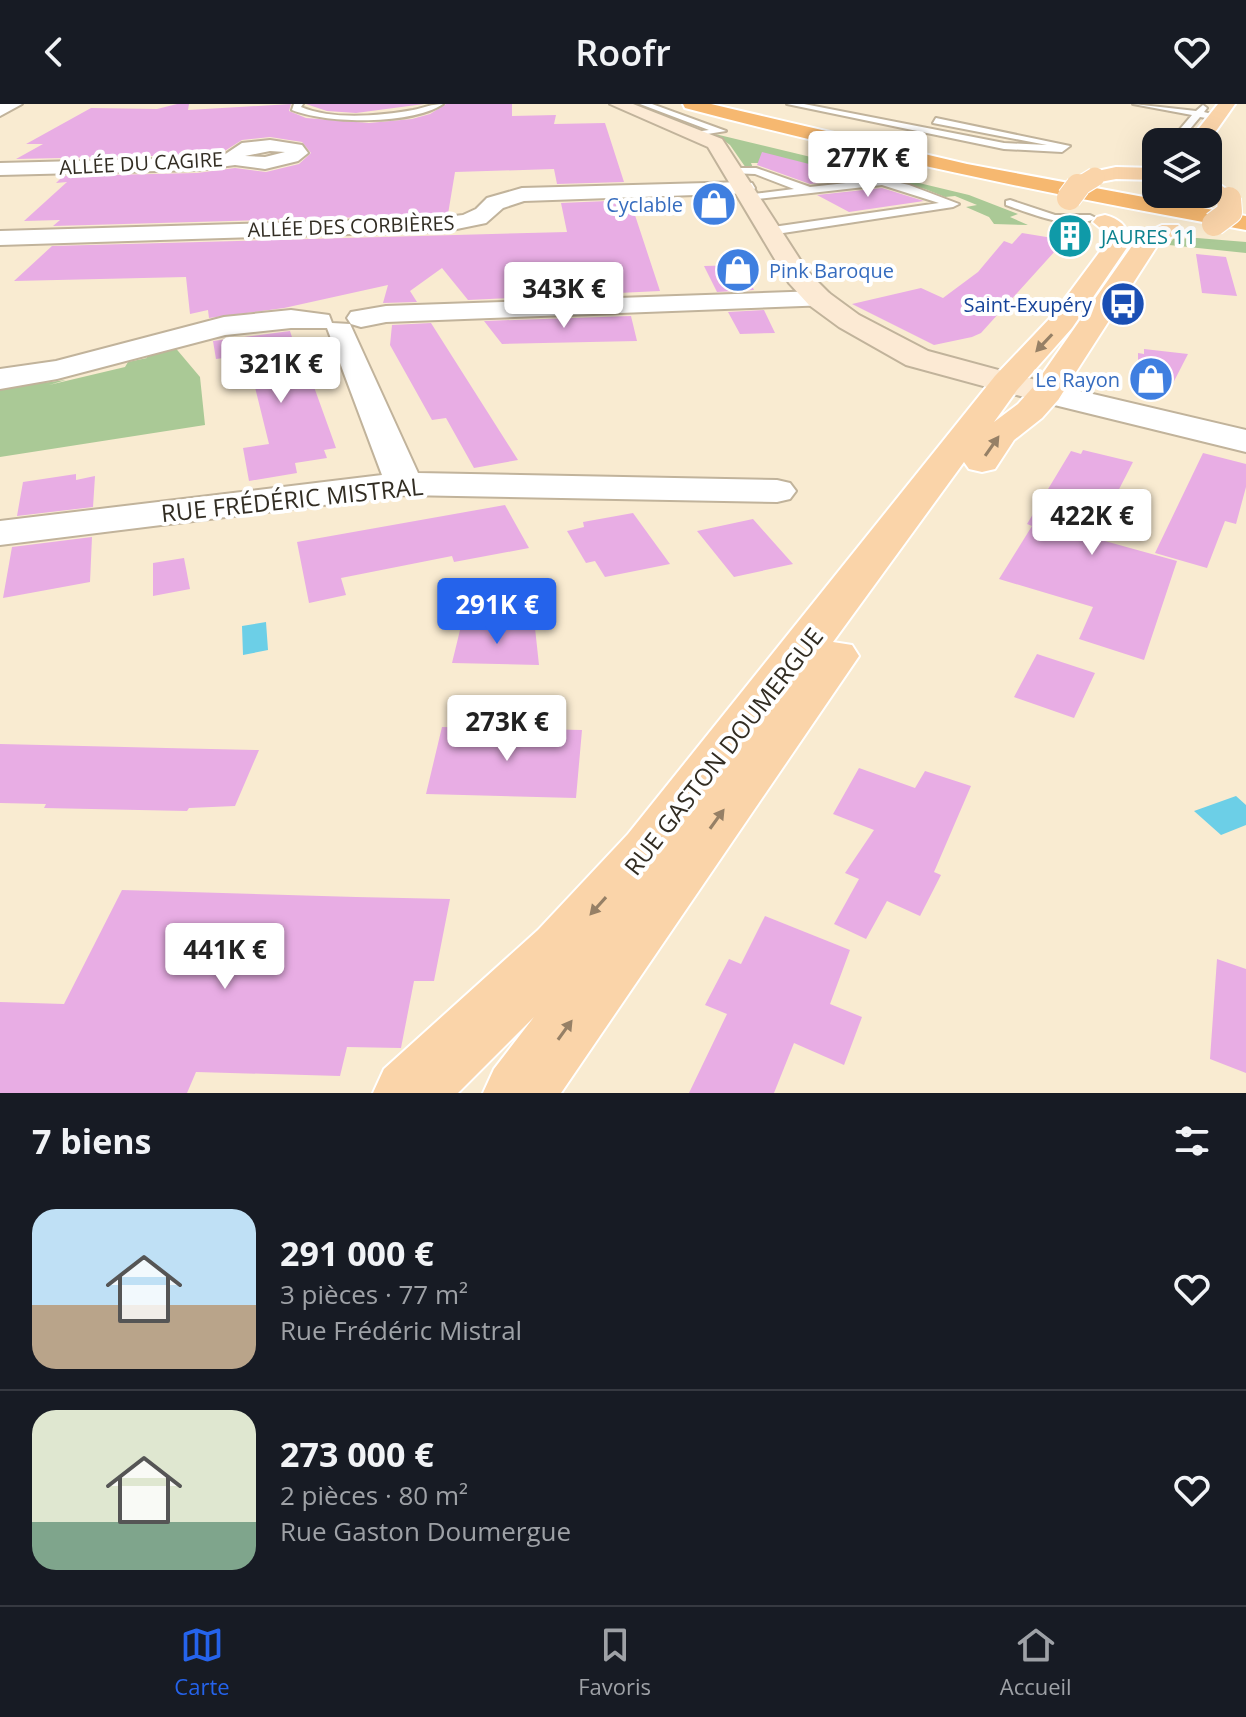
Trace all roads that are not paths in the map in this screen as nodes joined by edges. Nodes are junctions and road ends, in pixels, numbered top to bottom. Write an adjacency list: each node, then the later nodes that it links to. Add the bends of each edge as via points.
1 (14, 104): 12 (street)
2 (299, 104): 3 (lane, via 299,112 325,116 402,114)
3 (439, 104)
4 (618, 104): 17 (street)
5 (644, 104): 17 (lane, via 721,131)
6 (666, 104): 30 (highway, via 809,147)
7 (691, 104): 33 (highway, via 1013,181)
8 (737, 104): 23 (highway, via 923,149)
9 (1137, 104): 13 (lane)
10 (785, 106): 14 (lane, via 1004,146 1065,146); 21 (highway, via 1083,170)
11 (1217, 108): 13 (lane); 13 (lane); 16 (main road)
12 (0, 111)
13 (1197, 114): 15 (lane)
14 (936, 121)
15 (1186, 128)
16 (1206, 128)
17 (698, 134): 22 (street, via 715,143)
18 (235, 159): 19 (street, ALLÉE DU CAGIRE)
19 (48, 168): 20 (street, ALLÉE DU CAGIRE); 25 (street, ALLÉE DU CAGIRE)
20 (0, 169)
21 (1132, 173): 30 (main road, bridge, via 1078,186)
22 (742, 185): 24 (lane, via 756,171); 27 (lane); 32 (street); 37 (street, ALLÉE DES CORBIÈRES, via 522,195 495,203 483,217 438,225)
23 (1142, 191)
24 (815, 192): 26 (lane); 31 (lane, via 882,182 953,204)
25 (12, 194)
26 (795, 194): 27 (lane); 31 (lane, via 821,200 896,191 928,200)
27 (778, 196): 32 (lane)
28 (1230, 196): 35 (main road, bridge, via 1230,212 1214,224)
29 (1010, 203): 30 (lane, via 1054,218)
30 (1085, 212): 35 (main road); 43 (main road, one-way to 43, via 1116,229 1116,246 1062,322)
31 (864, 218): 34 (lane)
32 (783, 219): 34 (lane); 34 (lane); 40 (street, via 798,277)
33 (1246, 223)
34 (814, 226)
35 (1175, 230): 36 (highway); 43 (main road, via 1148,241)
36 (1246, 236)
37 (45, 237): 38 (street, ALLÉE DES CORBIÈRES); 39 (street)
38 (0, 238)
39 (15, 263)
40 (819, 299): 41 (street, via 386,314); 43 (street, via 903,352)
41 (340, 323): 42 (street, via 291,319 224,326 118,356); 45 (street)
42 (0, 379)
43 (1026, 388): 44 (street); 48 (main road, RUE GASTON DOUMERGUE, one-way to 48, via 648,850 560,949); 49 (main road, RUE GASTON DOUMERGUE, one-way to 43, via 927,529 952,504 1001,433 1030,411)
44 (1246, 440)
45 (404, 484): 46 (street, RUE FRÉDÉRIC MISTRAL); 47 (street, RUE FRÉDÉRIC MISTRAL)
46 (777, 491)
47 (0, 533)
48 (409, 1093)
49 (519, 1093)

